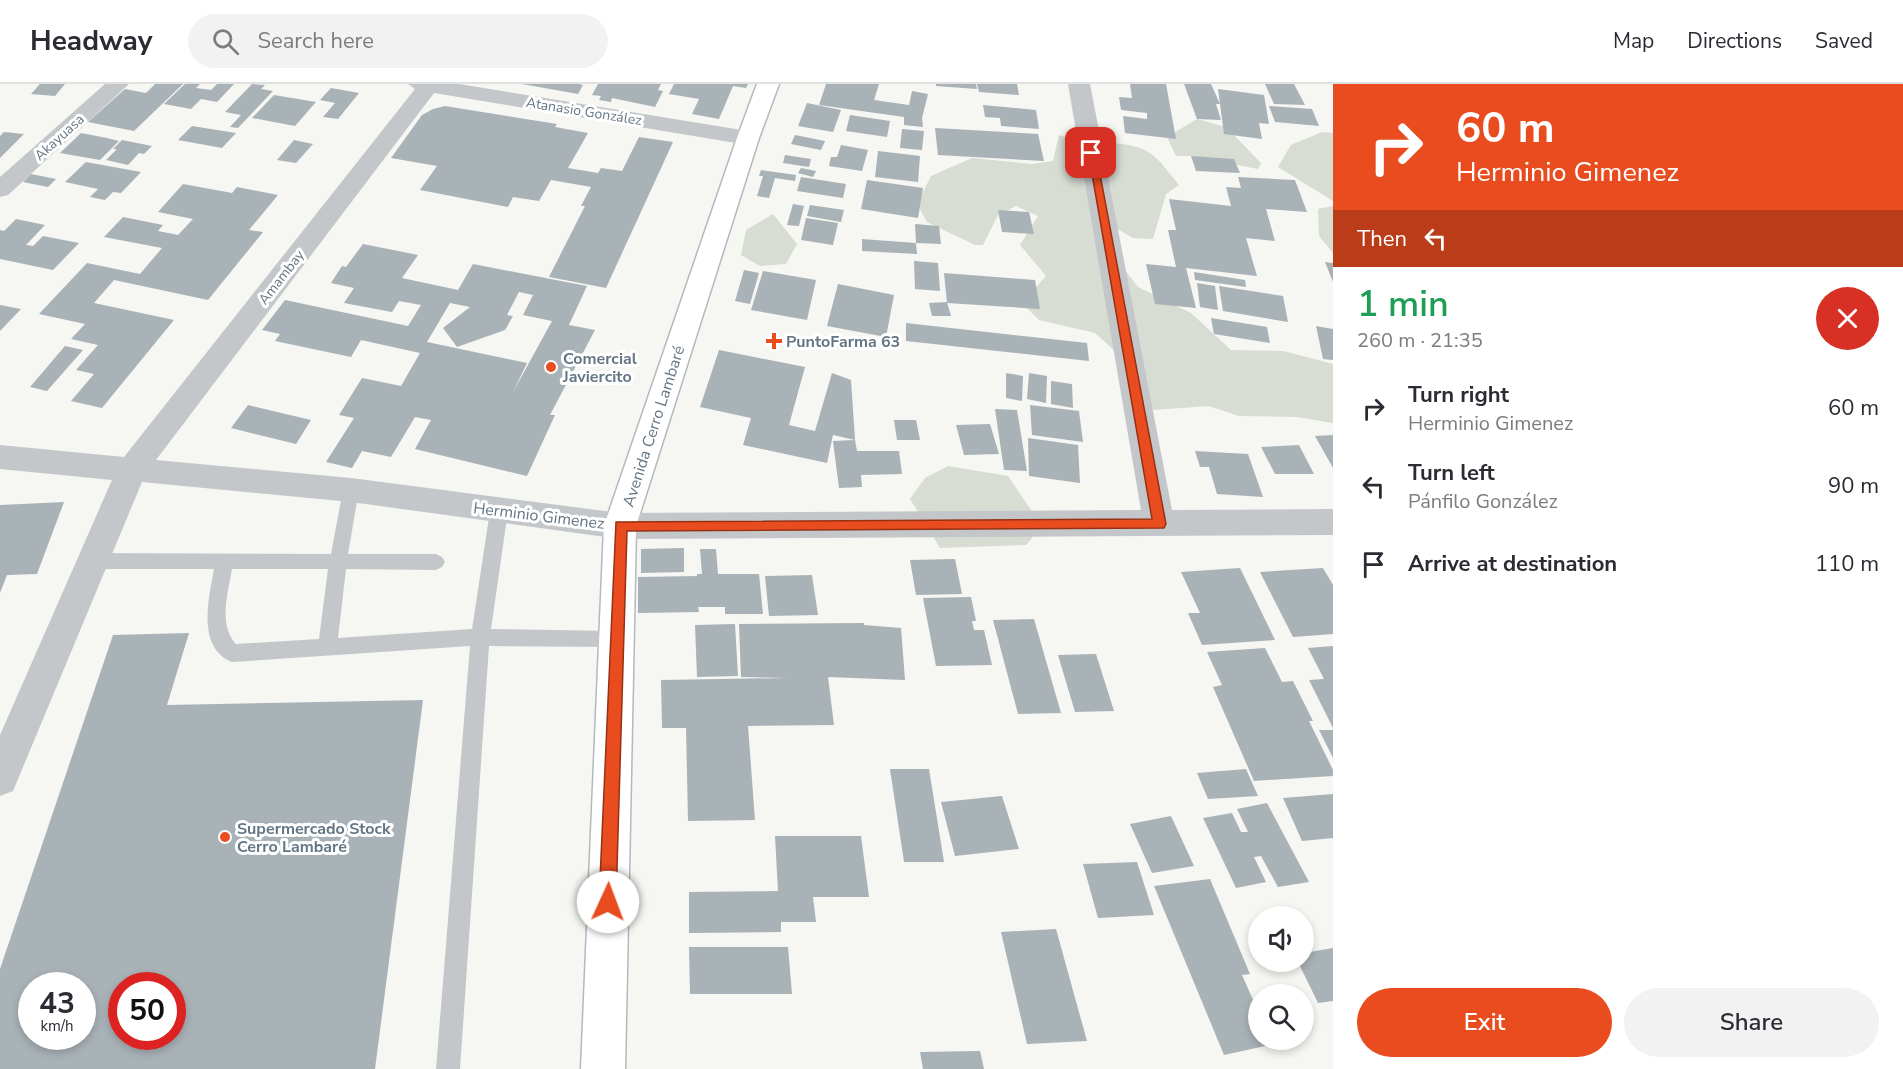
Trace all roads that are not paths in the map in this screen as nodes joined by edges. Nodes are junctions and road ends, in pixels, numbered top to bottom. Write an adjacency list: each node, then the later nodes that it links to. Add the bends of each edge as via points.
1 (118, 84): 6 (street, Akayuasa)
2 (768, 84): 5 (main road, Avenida Cerro Lambaré)
3 (1079, 84): 12 (street)
4 (426, 85): 5 (street, Atanasio González); 8 (street, Amambay)
5 (748, 138): 13 (main road, Avenida Cerro Lambaré)
6 (0, 190)
7 (0, 456): 8 (street, Herminio Gimenez)
8 (132, 469): 9 (street, Herminio Gimenez); 14 (street, Amambay)
9 (351, 490): 10 (street, Herminio Gimenez); 17 (lane)
10 (499, 511): 13 (street, Herminio Gimenez); 18 (lane)
11 (1333, 522): 12 (street, Herminio Gimenez)
12 (1159, 524): 13 (street, Herminio Gimenez)
13 (620, 526): 19 (main road, Avenida Cerro Lambaré)
14 (92, 561): 15 (lane); 21 (street, Amambay)
15 (224, 562): 17 (lane); 20 (lane, via 216,625 221,645 232,653)
16 (436, 562): 17 (lane)
17 (338, 563): 20 (lane)
18 (480, 637): 19 (lane); 20 (lane); 22 (lane)
19 (615, 639): 23 (main road, Avenida Cerro Lambaré)
20 (327, 646)
21 (0, 778)
22 (448, 1069)
23 (603, 1069)

